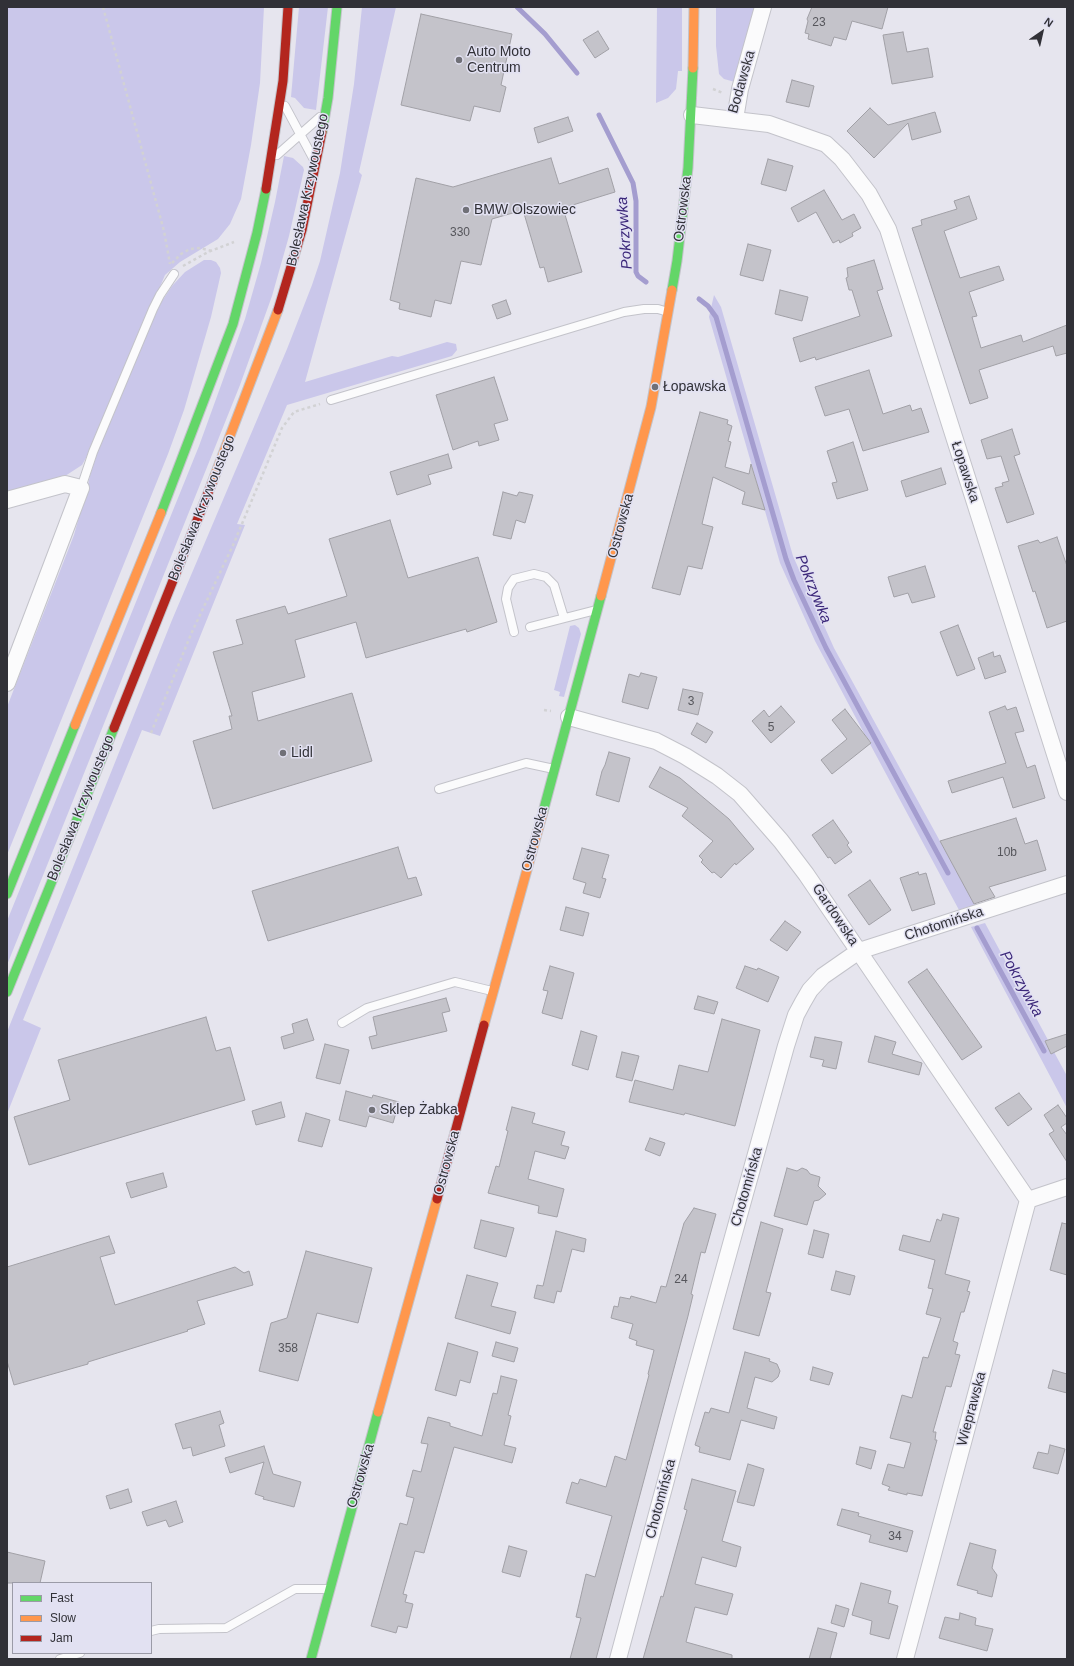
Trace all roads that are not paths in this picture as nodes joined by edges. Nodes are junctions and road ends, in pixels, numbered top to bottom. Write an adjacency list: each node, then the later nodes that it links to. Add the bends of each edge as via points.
1 (282, 7): 8 (main road)
2 (288, 7): 8 (main road)
3 (337, 7): 7 (main road, Bolesława Krzywoustego)
4 (341, 7): 7 (main road)
5 (694, 7): 11 (main road, Ostrowska)
6 (763, 7): 12 (street, Bodawska, via 740,89)
7 (336, 29): 10 (main road, Bolesława Krzywoustego)
8 (286, 44): 9 (main road)
9 (281, 94): 13 (lane, via 286,110); 15 (main road)
10 (328, 98): 13 (lane, via 321,116); 14 (main road, Bolesława Krzywoustego)
11 (692, 115): 12 (street, Bodawska); 17 (main road, Ostrowska, via 683,212)
12 (735, 119): 29 (street, Łopawska, via 770,124 826,144 856,175 888,230)
13 (300, 135): 14 (lane); 15 (lane, via 276,157)
14 (316, 166): 34 (main road, Bolesława Krzywoustego, via 293,261 260,361)
15 (270, 173): 31 (main road, via 233,324 201,411)
16 (174, 274): 19 (lane, via 153,309 93,452)
17 (669, 312): 18 (lane, via 651,309 624,312); 21 (main road, Ostrowska, via 641,450)
18 (331, 400)
19 (81, 488): 20 (street, via 65,484); 25 (street)
20 (7, 500)
21 (598, 610): 22 (lane); 26 (main road, Ostrowska)
22 (564, 618): 23 (lane); 24 (lane, via 554,585 546,578 534,574 514,579 508,588 506,599)
23 (530, 627)
24 (514, 632)
25 (7, 683)
26 (569, 717): 27 (main road, Ostrowska); 32 (street, Gardowska, via 656,741 717,776 740,794 782,841)
27 (554, 769): 28 (lane, via 526,763); 33 (main road, Ostrowska)
28 (439, 789)
29 (1067, 792)
30 (1067, 884): 32 (street, Chotomińska)
31 (7, 894)
32 (859, 951): 37 (street, Gardowska); 43 (street, Chotomińska, via 823,976 810,990 796,1015)
33 (494, 991): 35 (lane, via 455,982 367,1008); 38 (main road, Ostrowska)
34 (7, 992)
35 (342, 1023)
36 (1067, 1186): 37 (street)
37 (1028, 1200): 44 (street, Wieprawska)
38 (330, 1589): 39 (lane, via 295,1590 226,1628); 42 (main road, Ostrowska)
39 (152, 1631)
40 (77, 1654): 41 (lane)
41 (60, 1659)
42 (311, 1659)
43 (618, 1659)
44 (905, 1659)

